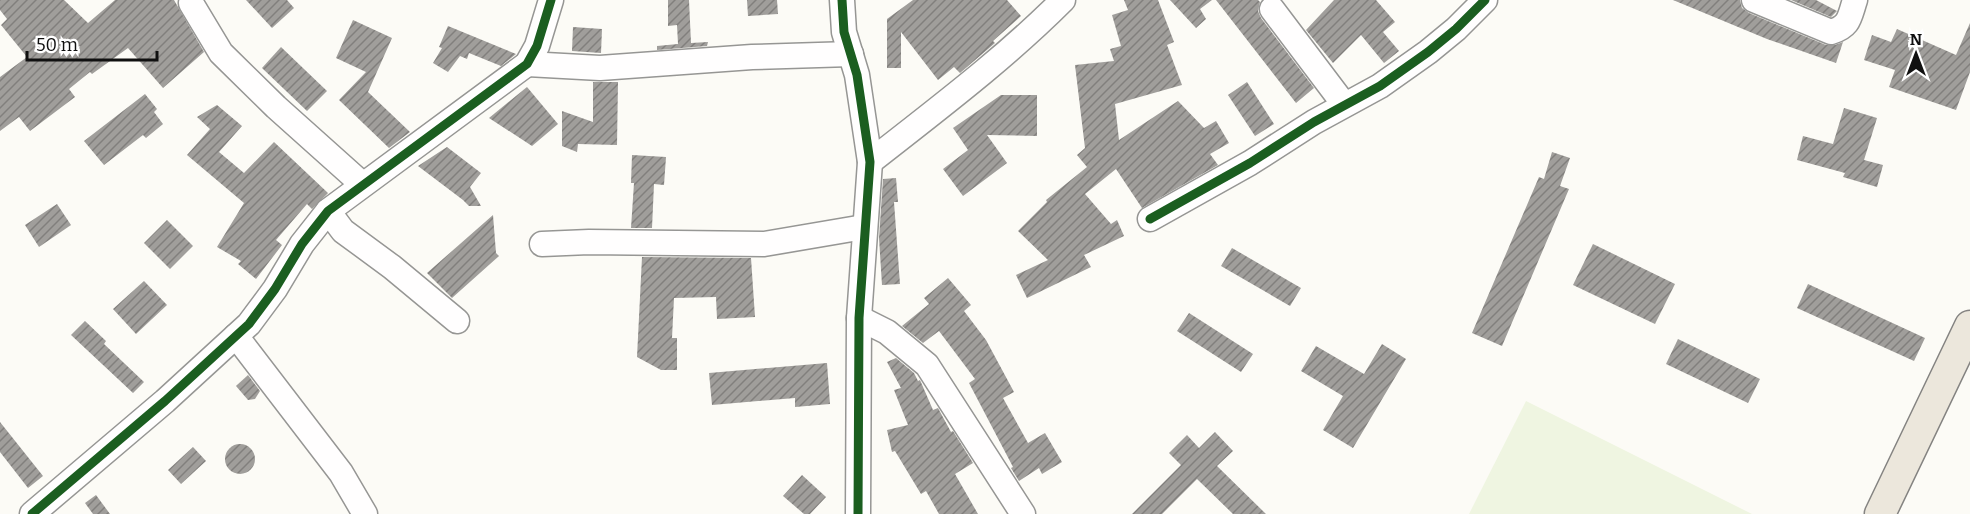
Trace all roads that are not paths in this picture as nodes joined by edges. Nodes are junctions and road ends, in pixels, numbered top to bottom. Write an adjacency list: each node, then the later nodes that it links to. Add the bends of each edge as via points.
1 (551, 0): 10 (street, via 537,46)
2 (842, 0): 9 (street, via 844,32)
3 (1063, 0): 12 (street, via 993,65)
4 (1485, 0): 11 (street, via 1428,52 1380,86)
5 (1754, 0): 6 (street, via 1831,32 1843,28)
6 (1855, 0)
7 (191, 3): 13 (street, via 221,52)
8 (1272, 9): 11 (street, via 1340,99)
9 (851, 54): 10 (street, via 600,68); 12 (street)
10 (527, 64): 13 (street)
11 (1349, 102): 15 (street)
12 (870, 162): 16 (street)
13 (362, 184): 14 (street)
14 (328, 211): 19 (street, via 344,231); 21 (street, via 275,289)
15 (1150, 219)
16 (864, 227): 17 (street, via 764,244); 18 (street)
17 (542, 244)
18 (859, 318): 24 (street); 25 (street, via 888,332 927,365)
19 (456, 321)
20 (1970, 326): 26 (main road)
21 (236, 336): 22 (street); 23 (street, via 341,473)
22 (32, 514)
23 (365, 514)
24 (858, 514)
25 (1023, 514)
26 (1880, 514)

